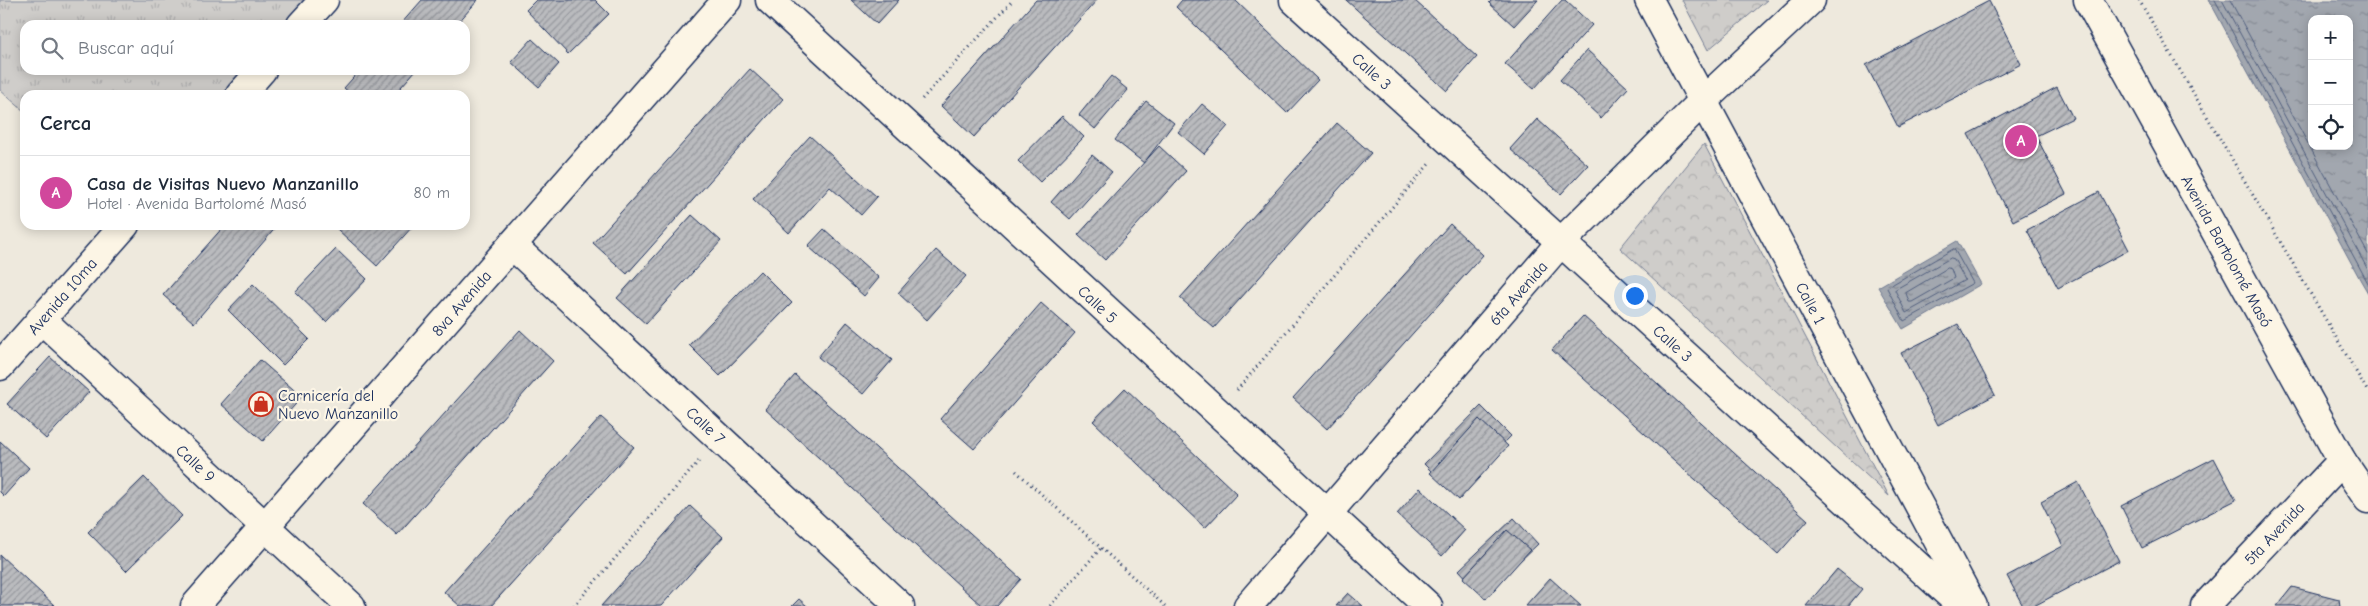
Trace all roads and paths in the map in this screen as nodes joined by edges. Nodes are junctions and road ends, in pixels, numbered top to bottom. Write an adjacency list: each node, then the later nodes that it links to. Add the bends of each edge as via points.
1 (324, 0): 10 (street)
2 (727, 0): 18 (street, 8va Avenida)
3 (770, 0): 14 (street, Calle 5)
4 (1013, 0): 14 (path)
5 (1294, 0): 15 (street, Calle 3)
6 (1649, 0): 13 (street, Calle 1)
7 (1810, 0): 13 (street, 6ta Avenida)
8 (2088, 0): 24 (street, Avenida Bartolomé Masó)
9 (2139, 0): 21 (path)
10 (306, 20)
11 (258, 75): 12 (street)
12 (244, 90)
13 (1703, 101): 17 (street, 6ta Avenida); 39 (street, Calle 1)
14 (902, 122): 22 (street, Calle 5)
15 (1449, 140): 17 (street, Calle 3); 22 (path)
16 (121, 230): 19 (street, Avenida 10ma)
17 (1561, 242): 27 (street, 6ta Avenida); 38 (street, Calle 3)
18 (512, 245): 23 (street, Calle 7); 28 (street, 8va Avenida)
19 (42, 319): 20 (street, Avenida 10ma); 28 (street, Calle 9)
20 (0, 366)
21 (2368, 392)
22 (1217, 413): 27 (street, Calle 5)
23 (719, 438): 32 (path); 33 (street, Calle 7)
24 (2342, 461): 26 (street, Avenida Bartolomé Masó); 40 (street, 5ta Avenida)
25 (1016, 470): 29 (path)
26 (2368, 499)
27 (1328, 516): 36 (street, 6ta Avenida); 37 (street, Calle 5)
28 (264, 528): 30 (street, 8va Avenida); 31 (street, Calle 9)
29 (1101, 548): 34 (path); 35 (path)
30 (195, 606)
31 (351, 606)
32 (574, 606)
33 (900, 606)
34 (1050, 606)
35 (1165, 606)
36 (1248, 606)
37 (1428, 606)
38 (1962, 606)
39 (1973, 606)
40 (2205, 606)

